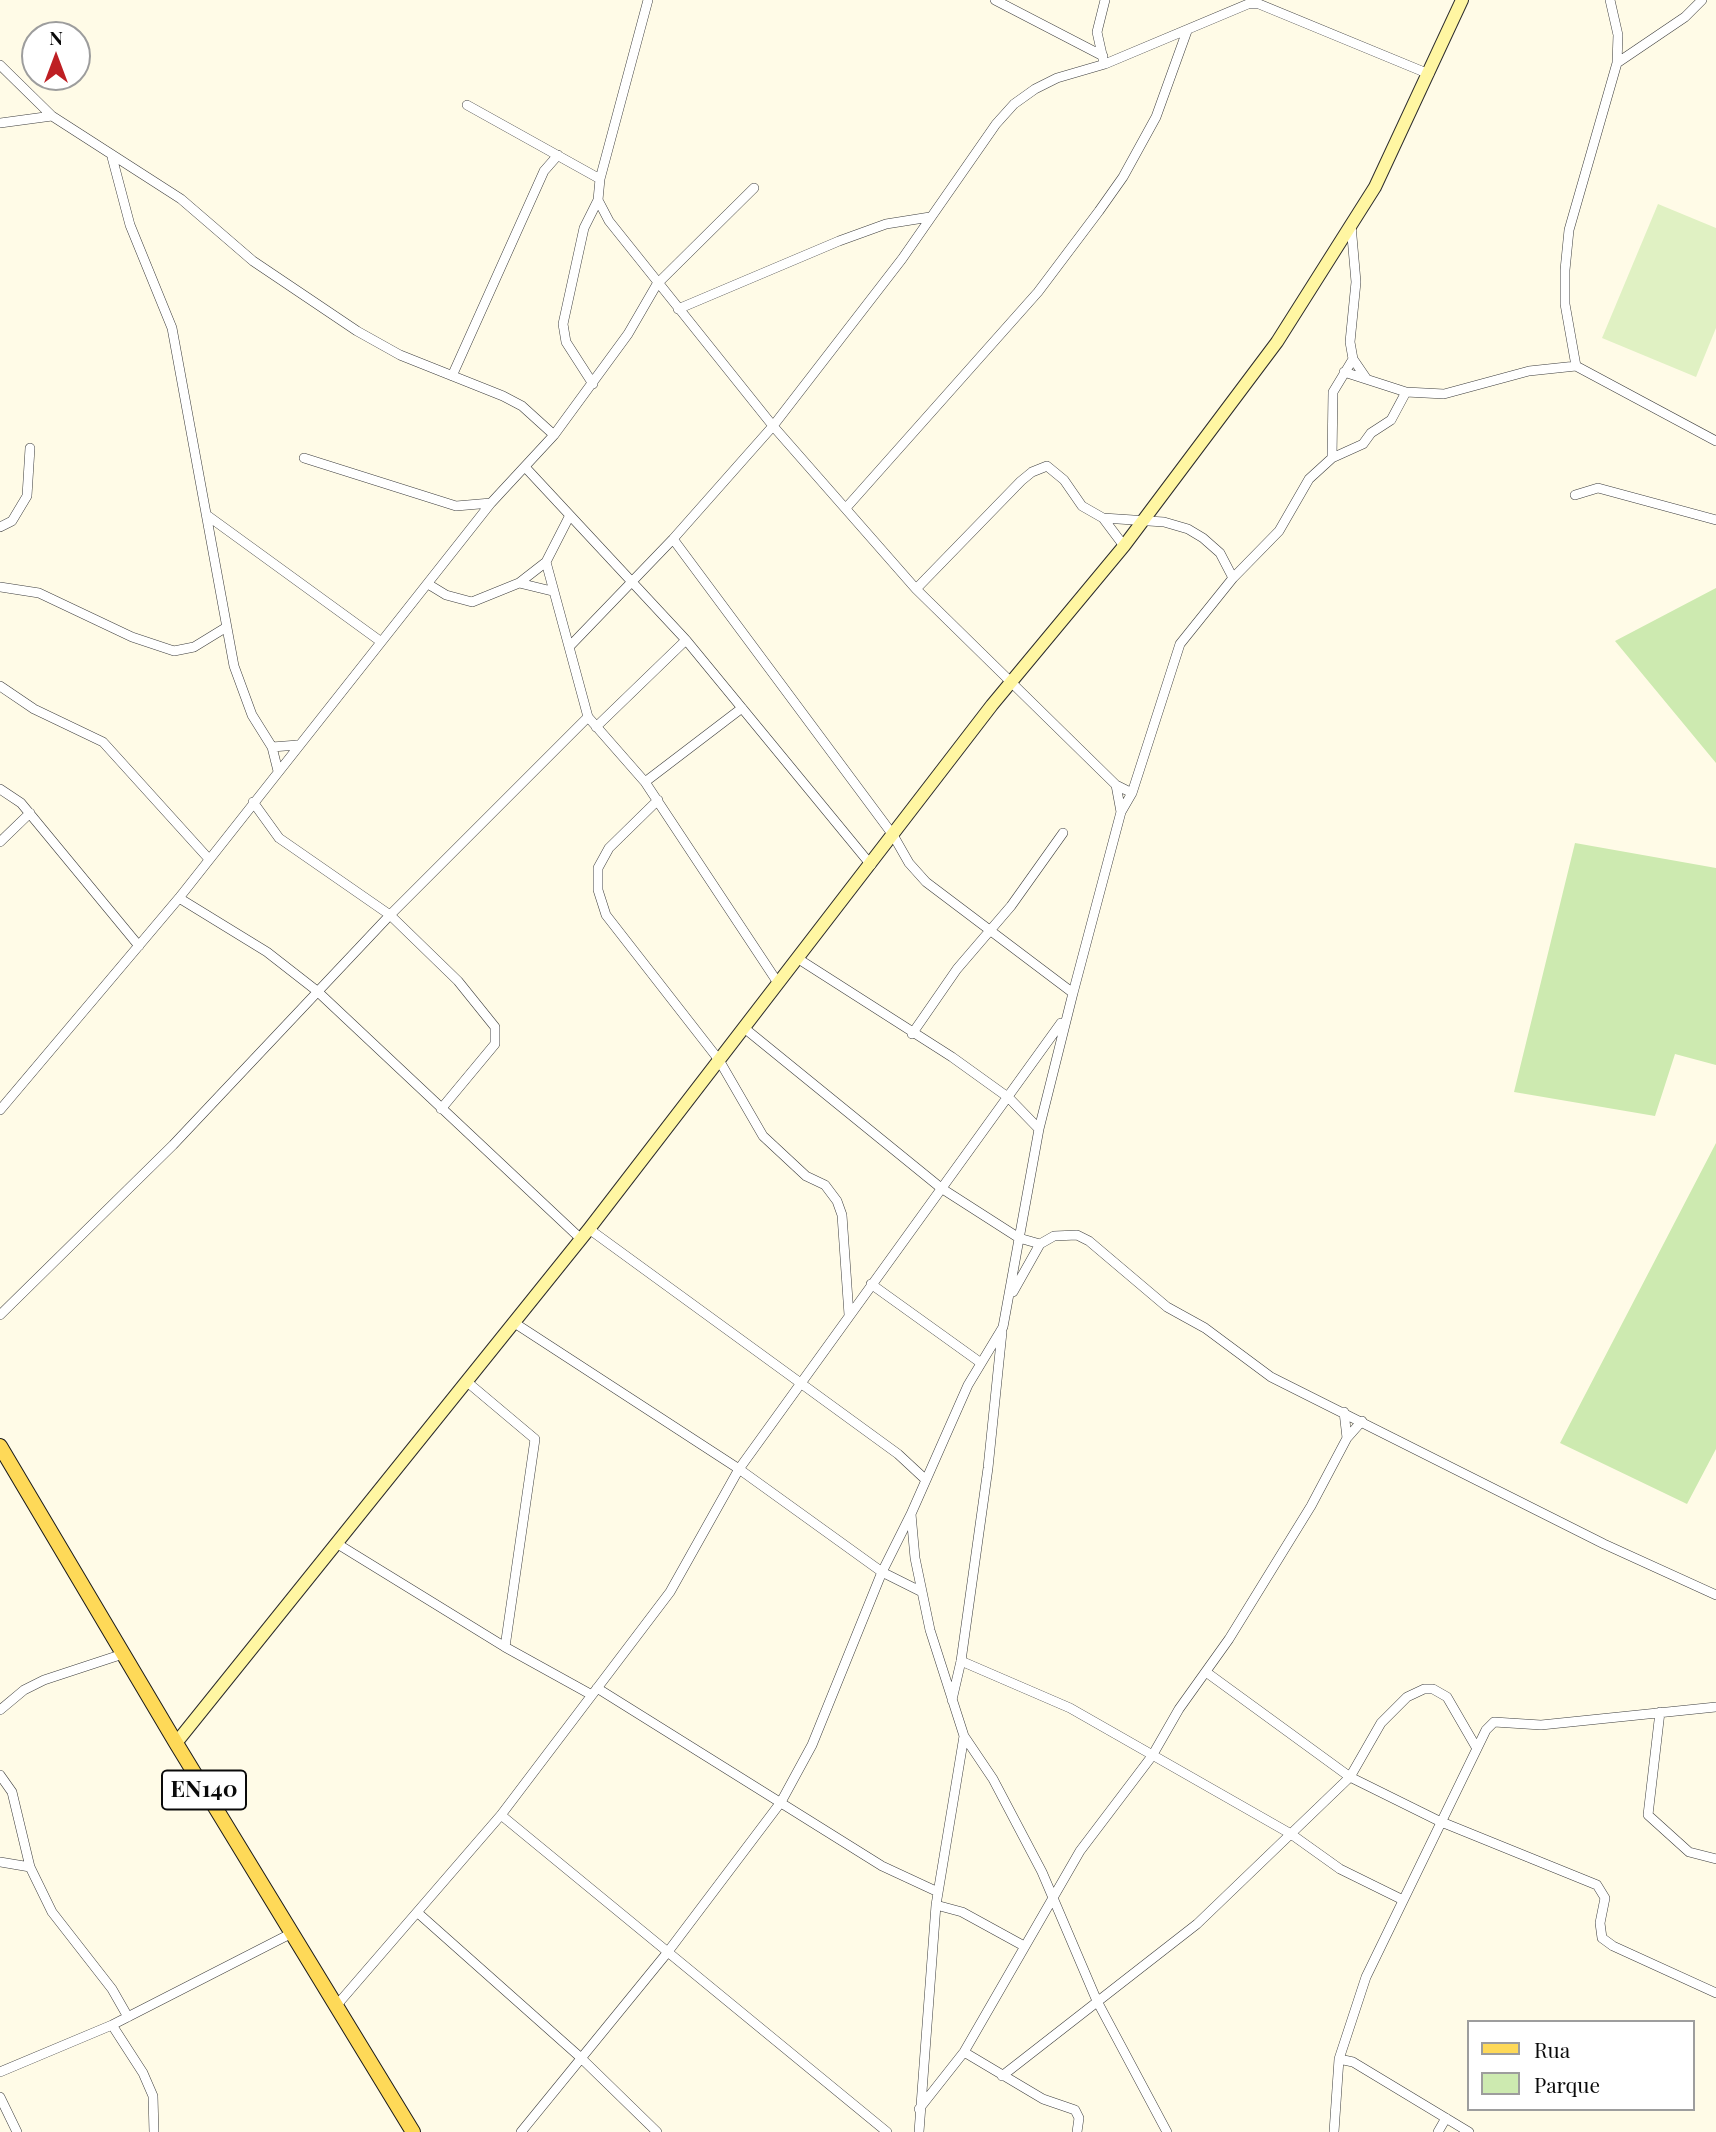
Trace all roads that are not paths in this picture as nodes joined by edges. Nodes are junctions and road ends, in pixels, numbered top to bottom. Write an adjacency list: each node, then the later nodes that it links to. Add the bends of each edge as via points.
1 (648, 0): 17 (street)
2 (995, 0): 8 (street)
3 (1105, 0): 8 (street, via 1097,32)
4 (1462, 0): 11 (street)
5 (1610, 0): 9 (street, via 1618,35)
6 (1702, 0): 9 (street, via 1685,17)
7 (1187, 30): 8 (street); 11 (street, via 1232,9 1259,4); 40 (street, via 1156,117 1099,211 1038,292)
8 (1104, 60): 20 (street, via 1057,78 1014,104)
9 (1617, 63): 25 (street, via 1569,230 1565,304)
10 (0, 65): 13 (street)
11 (1429, 74): 21 (street, via 1375,187)
12 (467, 105): 15 (street)
13 (52, 117): 14 (street); 16 (street)
14 (0, 122)
15 (558, 155): 17 (street); 27 (street, via 544,171)
16 (112, 157): 27 (street, via 181,199 253,261 357,331); 41 (street, via 130,225 172,328)
17 (600, 179): 19 (street)
18 (754, 188): 22 (street)
19 (598, 200): 22 (street); 29 (street, via 584,229 563,324 566,342)
20 (930, 218): 23 (street, via 886,224); 31 (street)
21 (1351, 225): 24 (street, via 1356,282 1350,324); 45 (street, via 1277,342)
22 (657, 284): 23 (street); 29 (street)
23 (678, 309): 31 (street)
24 (1353, 359): 26 (street); 28 (street)
25 (1576, 366): 30 (street, via 1529,371 1444,394); 33 (street)
26 (1345, 372): 28 (street); 36 (street, via 1333,391)
27 (452, 376): 32 (street, via 522,406)
28 (1366, 378): 30 (street)
29 (593, 384): 32 (street)
30 (1406, 391): 36 (street, via 1387,424 1363,444)
31 (773, 426): 40 (street); 47 (street)
32 (554, 435): 37 (street)
33 (1716, 441)
34 (30, 448): 46 (street, via 27,496 12,521)
35 (304, 458): 39 (street, via 456,506)
36 (1332, 458): 50 (street, via 1309,479 1279,531)
37 (525, 467): 39 (street); 42 (street)
38 (1575, 495): 44 (street, via 1598,488)
39 (491, 503): 53 (street)
40 (846, 509): 55 (street)
41 (208, 516): 57 (street); 59 (street)
42 (569, 517): 49 (street); 51 (street)
43 (1103, 518): 45 (street); 48 (street); 55 (street, via 1082,506 1058,474 1047,466 1040,468 1021,481)
44 (1716, 520)
45 (1141, 523): 48 (street); 50 (street, via 1164,523 1203,538 1220,553)
46 (0, 527)
47 (673, 539): 51 (street); 78 (street)
48 (1124, 546): 61 (street)
49 (546, 562): 52 (street); 56 (street)
50 (1233, 579): 72 (street, via 1180,644)
51 (631, 581): 58 (street); 60 (street)
52 (519, 583): 53 (street, via 472,602); 56 (street)
53 (428, 584): 59 (street)
54 (0, 587): 57 (street, via 39,593 131,637 174,651 194,647)
55 (916, 589): 61 (street)
56 (552, 591): 60 (street)
57 (225, 628): 67 (street, via 247,702)
58 (685, 640): 63 (street); 65 (street)
59 (380, 641): 66 (street)
60 (570, 646): 64 (street)
61 (1011, 683): 70 (street); 78 (street)
62 (0, 686): 80 (street, via 34,709 103,742)
63 (742, 708): 69 (street); 81 (street)
64 (588, 717): 65 (street); 83 (street)
65 (596, 727): 69 (street)
66 (298, 746): 67 (street); 68 (street)
67 (272, 747): 68 (street)
68 (278, 771): 74 (street)
69 (645, 782): 73 (street)
70 (1116, 785): 72 (street); 75 (street)
71 (0, 789): 76 (street)
72 (1132, 793): 75 (street)
73 (658, 800): 87 (street); 93 (street, via 609,848 598,868 598,890 606,915)
74 (253, 802): 80 (street); 83 (street, via 279,838)
75 (1121, 812): 89 (street)
76 (30, 813): 79 (street); 85 (street)
77 (1063, 833): 84 (street)
78 (893, 835): 81 (street); 84 (street, via 926,881)
79 (0, 842)
80 (208, 858): 82 (street)
81 (871, 865): 86 (street)
82 (179, 898): 85 (street); 88 (street, via 267,952)
83 (390, 915): 88 (street); 95 (street, via 458,981 497,1032 495,1044)
84 (989, 930): 89 (street); 92 (street)
85 (139, 946): 96 (street)
86 (797, 958): 87 (street); 92 (street)
87 (778, 983): 91 (street)
88 (317, 991): 95 (street); 104 (street, via 173,1145)
89 (1073, 993): 90 (street)
90 (1066, 1016): 94 (street); 97 (street)
91 (743, 1027): 93 (street); 98 (street)
92 (912, 1034): 94 (street)
93 (719, 1060): 99 (street); 105 (street, via 763,1136 806,1177 825,1185 837,1201 842,1215)
94 (1009, 1098): 97 (street); 98 (street)
95 (440, 1109): 99 (street)
96 (0, 1110)
97 (1040, 1129): 100 (street)
98 (941, 1188): 100 (street); 102 (street)
99 (585, 1234): 106 (street); 110 (street)
100 (1019, 1238): 101 (street); 103 (street)
101 (1040, 1244): 103 (street); 111 (street, via 1065,1233 1089,1241 1167,1307 1205,1328 1271,1377)
102 (871, 1284): 105 (street); 108 (street)
103 (1010, 1297): 107 (street)
104 (0, 1315)
105 (849, 1315): 110 (street)
106 (513, 1322): 109 (street); 115 (street)
107 (1003, 1326): 108 (street); 124 (street)
108 (981, 1363): 116 (street)
109 (466, 1381): 118 (street); 122 (street, via 535,1438)
110 (800, 1385): 115 (street); 116 (street, via 898,1454)
111 (1343, 1412): 112 (street); 113 (street)
112 (1362, 1421): 113 (street); 121 (street, via 1604,1544)
113 (1347, 1438): 125 (street, via 1311,1506)
114 (0, 1446): 123 (main road, EN140)
115 (739, 1469): 119 (street); 126 (street, via 670,1591)
116 (926, 1480): 117 (street)
117 (911, 1514): 119 (street); 120 (street)
118 (336, 1543): 122 (street); 132 (street)
119 (883, 1572): 120 (street); 137 (street, via 835,1695)
120 (922, 1592): 127 (street)
121 (1716, 1595)
122 (505, 1647): 126 (street)
123 (123, 1654): 129 (street, via 44,1680); 132 (main road, EN140)
124 (961, 1661): 127 (street); 134 (street, via 1070,1708)
125 (1206, 1672): 134 (street); 136 (street)
126 (594, 1691): 137 (street); 138 (street)
127 (952, 1701): 131 (street)
128 (1716, 1707): 130 (street)
129 (0, 1710)
130 (1660, 1712): 133 (street, via 1541,1725 1494,1722); 141 (street, via 1648,1815 1689,1852)
131 (964, 1736): 144 (street); 145 (street, via 993,1779)
132 (176, 1742): 149 (main road, EN140)
133 (1476, 1748): 136 (street, via 1447,1697 1424,1689 1407,1697 1381,1723); 139 (street)
134 (1152, 1756): 140 (street); 145 (street, via 1080,1851)
135 (0, 1775): 143 (street, via 12,1792)
136 (1350, 1777): 139 (street); 140 (street)
137 (781, 1802): 144 (street, via 882,1866); 151 (street)
138 (501, 1815): 148 (street); 151 (street)
139 (1439, 1821): 146 (street); 152 (street, via 1597,1885 1605,1898 1602,1938)
140 (1291, 1834): 146 (street, via 1340,1869); 153 (street, via 1197,1924)
141 (1716, 1859)
142 (0, 1862): 143 (street)
143 (30, 1867): 155 (street, via 52,1912)
144 (939, 1892): 147 (street)
145 (1052, 1897): 150 (street); 153 (street)
146 (1403, 1900): 157 (street, via 1366,1977)
147 (936, 1905): 150 (street, via 962,1912); 167 (street)
148 (418, 1913): 154 (street); 159 (street)
149 (292, 1933): 154 (main road, EN140); 155 (street)
150 (1024, 1946): 158 (street)
151 (667, 1953): 159 (street); 174 (street)
152 (1716, 1993)
153 (1097, 2001): 162 (street); 177 (street)
154 (336, 2006): 171 (main road, EN140)
155 (128, 2017): 156 (street)
156 (112, 2025): 163 (street); 170 (street, via 153,2096)
157 (1346, 2038): 160 (street); 161 (street)
158 (964, 2052): 164 (street); 167 (street)
159 (580, 2057): 172 (street); 173 (street)
160 (1339, 2059): 161 (street); 178 (street)
161 (1353, 2062): 168 (street)
162 (1017, 2067): 164 (street); 165 (street)
163 (0, 2072)
164 (1002, 2076): 165 (street)
165 (1017, 2085): 176 (street, via 1075,2110)
166 (0, 2097): 169 (street)
167 (919, 2109): 175 (street)
168 (1446, 2118): 179 (street); 180 (street)
169 (17, 2132)
170 (153, 2132)
171 (413, 2132)
172 (521, 2132)
173 (657, 2132)
174 (887, 2132)
175 (919, 2132)
176 (1077, 2132)
177 (1167, 2132)
178 (1334, 2132)
179 (1438, 2132)
180 (1469, 2132)

